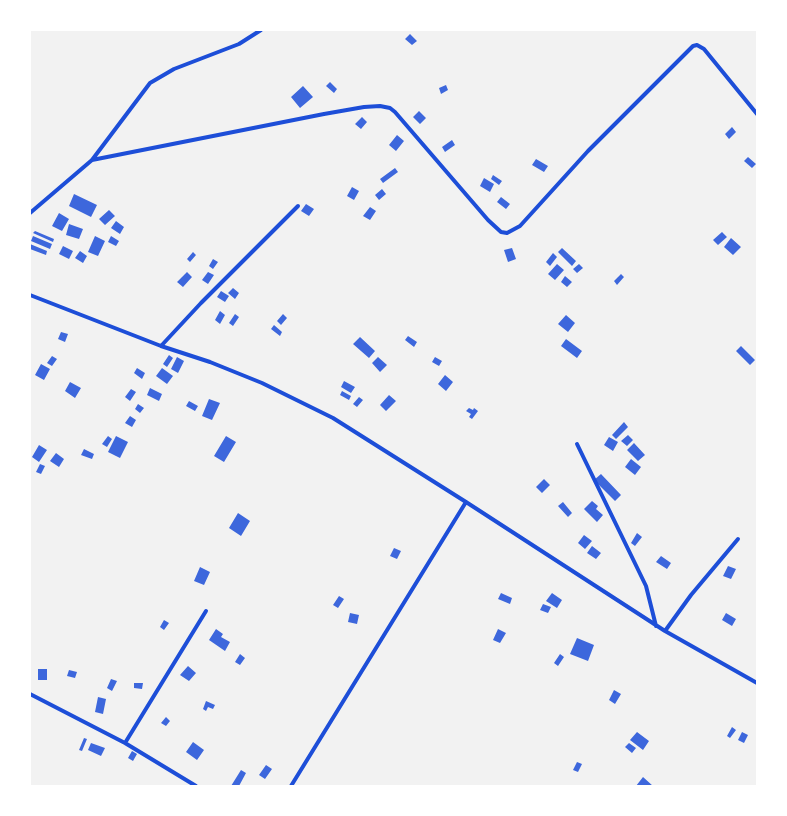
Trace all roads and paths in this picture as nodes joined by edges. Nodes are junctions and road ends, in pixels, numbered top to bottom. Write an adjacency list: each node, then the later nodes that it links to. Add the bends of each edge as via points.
1 (261, 30): 3 (street, via 239,44 174,69 150,83)
2 (757, 114): 3 (street, via 704,49 697,45 693,46 588,151 520,226 507,233 500,232 488,220 395,112 380,106 324,114)
3 (92, 160): 5 (street)
4 (298, 206): 7 (street)
5 (30, 213)
6 (30, 295): 7 (street)
7 (161, 346): 9 (street, via 262,383 332,418)
8 (577, 444): 12 (street, via 646,586)
9 (466, 502): 12 (street); 18 (street)
10 (738, 539): 13 (street)
11 (206, 611): 16 (street)
12 (656, 626): 13 (street)
13 (664, 632): 14 (street)
14 (757, 683)
15 (30, 694): 16 (street)
16 (125, 743): 17 (street)
17 (196, 786)
18 (291, 786)

